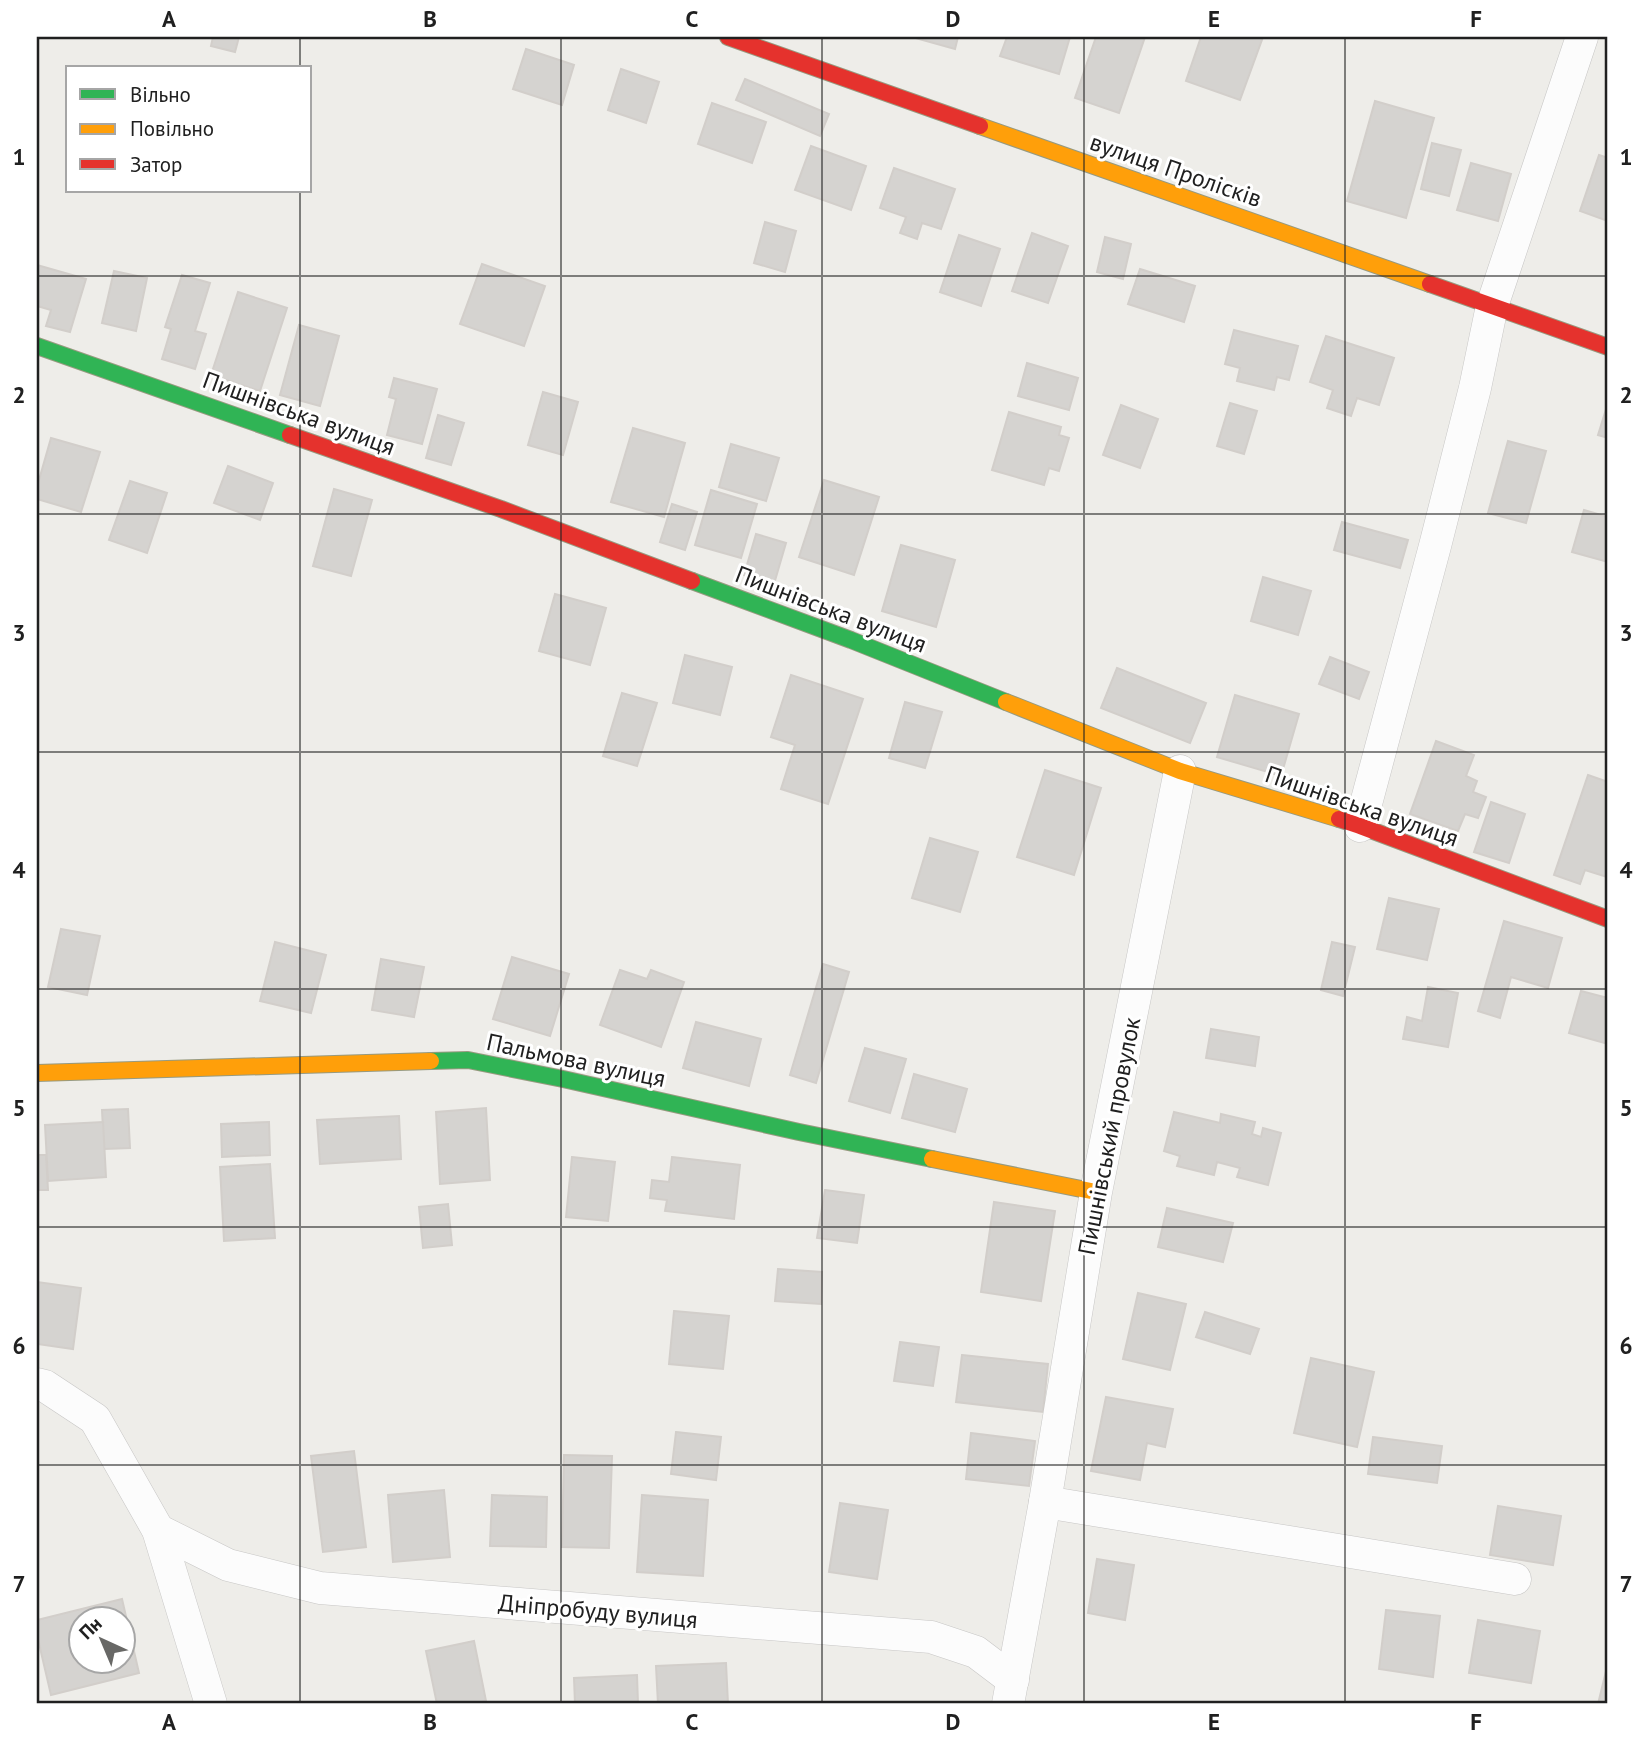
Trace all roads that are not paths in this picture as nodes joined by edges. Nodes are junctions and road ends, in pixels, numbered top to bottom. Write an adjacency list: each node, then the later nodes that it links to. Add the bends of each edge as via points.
1 (728, 37): 3 (street, вулиця Пролісків)
2 (1582, 37): 3 (street)
3 (1492, 306): 5 (street, вулиця Пролісків); 7 (street, via 1435,546)
4 (37, 346): 6 (street, Пишнівська вулиця, via 513,514 851,640)
5 (1608, 347)
6 (1180, 771): 7 (street, Пишнівська вулиця); 10 (street, Пишнівський провулок)
7 (1360, 826): 8 (street, Пишнівська вулиця)
8 (1608, 919)
9 (37, 1073): 10 (street, Пальмова вулиця, via 468,1060)
10 (1096, 1192): 12 (street, Пишнівський провулок)
11 (37, 1384): 13 (street, via 95,1419)
12 (1045, 1502): 14 (street); 15 (street, Пишнівський провулок)
13 (158, 1530): 15 (street, Дніпробуду вулиця, via 228,1565 320,1588 931,1637 976,1652); 16 (street)
14 (1515, 1579)
15 (1010, 1692)
16 (211, 1704)

